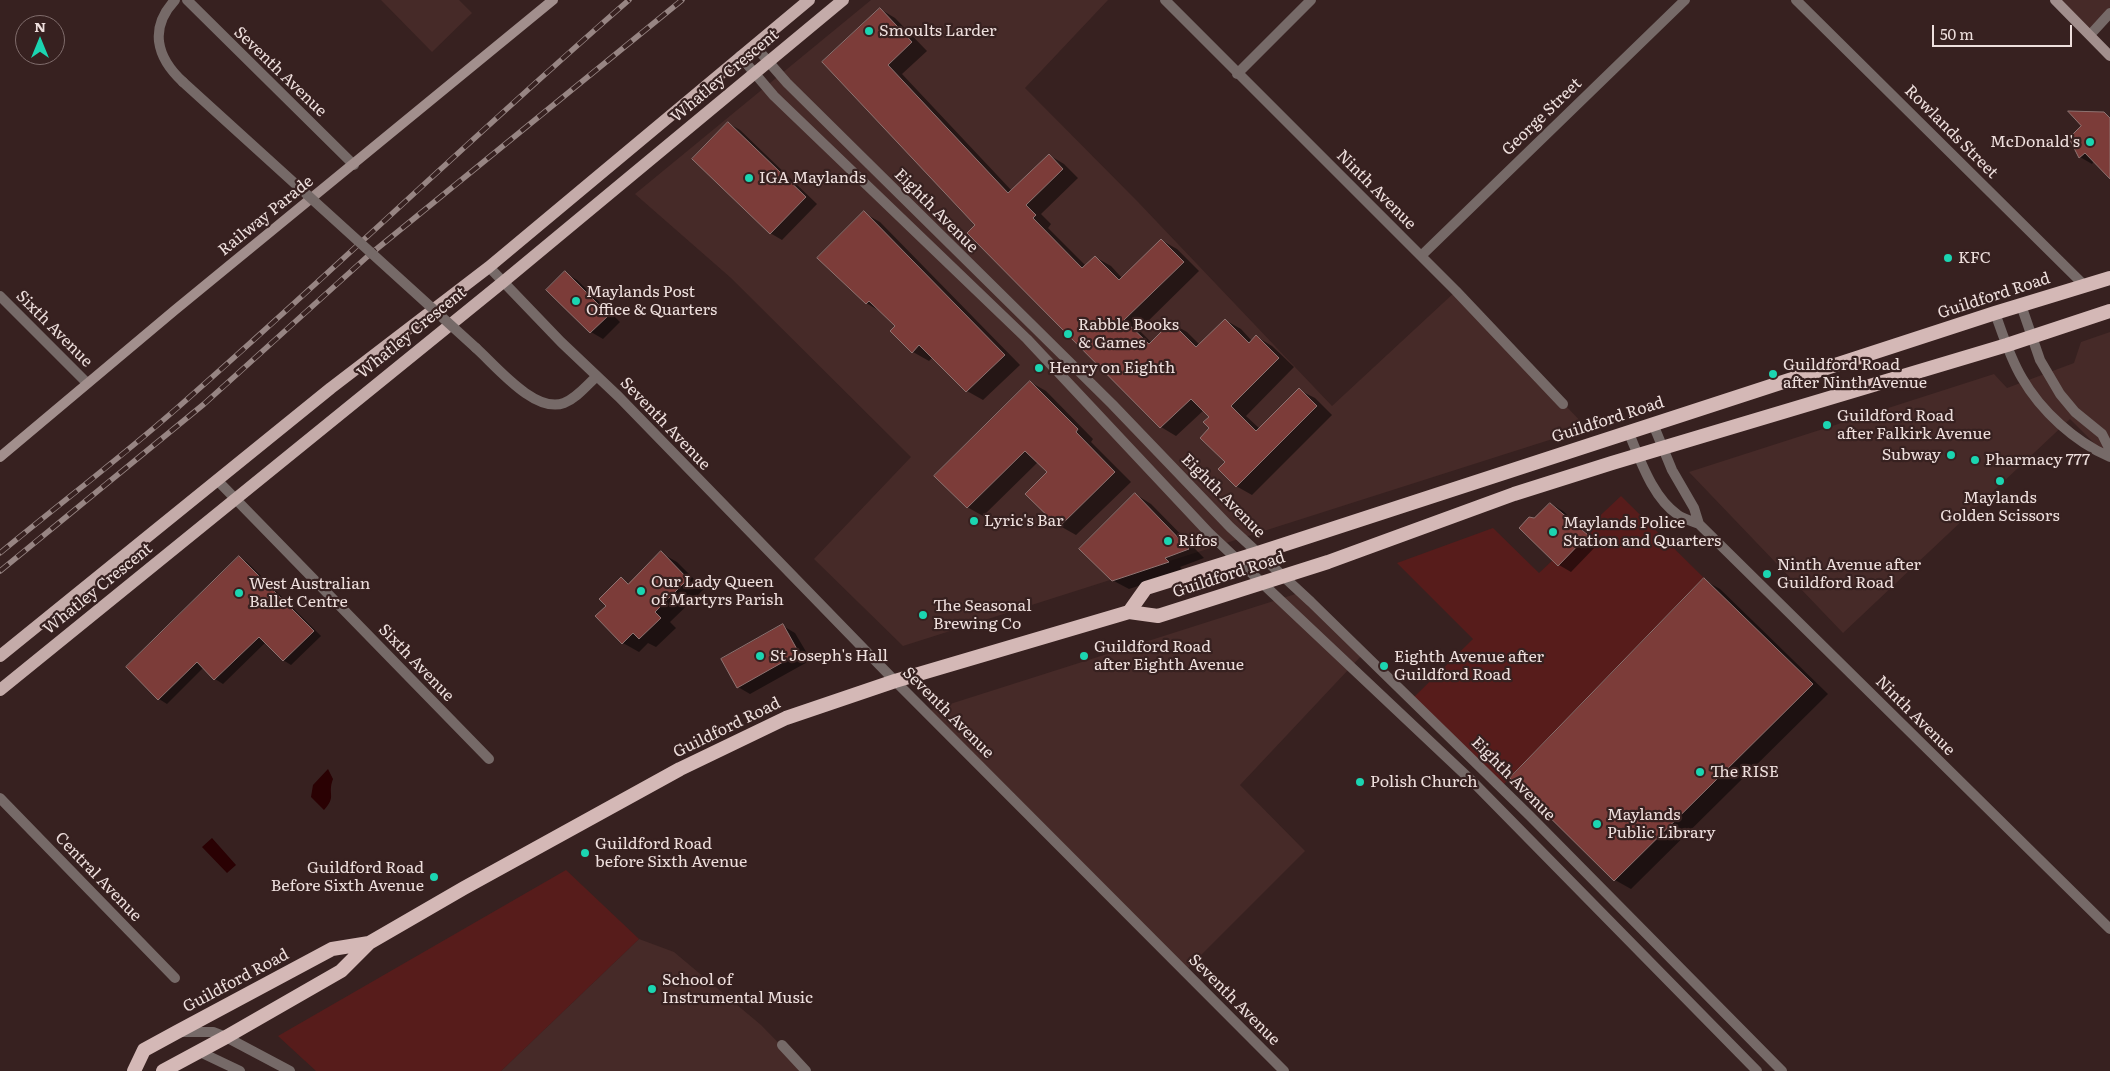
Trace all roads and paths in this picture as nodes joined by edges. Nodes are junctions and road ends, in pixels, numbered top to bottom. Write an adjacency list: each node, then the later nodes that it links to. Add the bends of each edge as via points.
1 (175, 0): 31 (street, bridge, via 160,20 158,36 164,57 174,74 523,392 543,404 554,406 573,399)
2 (187, 0): 19 (street, Seventh Avenue)
3 (553, 0): 19 (main road, Railway Parade)
4 (809, 0): 13 (main road, Whatley Crescent)
5 (843, 0): 16 (main road, Whatley Crescent)
6 (1165, 0): 18 (street, Ninth Avenue)
7 (1311, 0): 18 (street)
8 (1685, 0): 20 (street, George Street)
9 (1796, 0): 24 (street, Rowlands Street)
10 (2054, 0): 12 (main road)
11 (2110, 13): 12 (street)
12 (2090, 34): 15 (main road)
13 (754, 44): 14 (main road, Whatley Crescent); 16 (street, Eighth Avenue)
14 (740, 56): 17 (street, Eighth Avenue); 21 (main road, Whatley Crescent)
15 (2110, 56)
16 (768, 62): 17 (main road, Whatley Crescent); 44 (street, Eighth Avenue)
17 (754, 74): 23 (main road, Whatley Crescent); 45 (street, Eighth Avenue, via 1027,339)
18 (1237, 74): 20 (street, Ninth Avenue)
19 (354, 165): 32 (main road, Railway Parade)
20 (1421, 256): 33 (street, Ninth Avenue)
21 (489, 267): 23 (street, Seventh Avenue); 41 (main road, Whatley Crescent)
22 (2110, 278): 24 (highway, Guildford Road)
23 (503, 282): 31 (street, Seventh Avenue); 42 (main road, Whatley Crescent)
24 (2085, 286): 26 (highway, Guildford Road)
25 (0, 296): 32 (street, Sixth Avenue)
26 (2021, 305): 28 (highway, Guildford Road); 29 (street)
27 (2110, 311): 29 (highway, Guildford Road)
28 (1995, 313): 30 (street); 34 (highway, Guildford Road)
29 (2031, 337): 30 (highway, Guildford Road); 37 (street, via 2060,394 2075,412 2102,434)
30 (2006, 345): 36 (highway, Guildford Road); 40 (street, via 2022,379 2037,400 2090,448)
31 (597, 376): 50 (street, Seventh Avenue)
32 (87, 383): 39 (main road, Railway Parade)
33 (1563, 404)
34 (1653, 424): 35 (highway, Guildford Road); 36 (street, Ninth Avenue)
35 (1628, 431): 38 (street, Ninth Avenue); 44 (highway, Guildford Road)
36 (1662, 448): 38 (highway, Guildford Road); 43 (street, Ninth Avenue, via 1694,508)
37 (2110, 450)
38 (1639, 455): 43 (street, Ninth Avenue, via 1654,487 1667,505 1678,515); 46 (highway, Guildford Road, via 1514,494)
39 (0, 457)
40 (2110, 457)
41 (217, 480): 42 (street, Sixth Avenue); 49 (main road, Whatley Crescent)
42 (234, 498): 51 (main road, Whatley Crescent); 52 (street, Sixth Avenue)
43 (1699, 524): 54 (street, Ninth Avenue)
44 (1258, 553): 45 (highway, Guildford Road); 46 (street, Eighth Avenue)
45 (1237, 560): 47 (street, Eighth Avenue); 48 (highway, Guildford Road, via 1146,588)
46 (1283, 576): 47 (highway, Guildford Road); 68 (street, Eighth Avenue, via 1530,816)
47 (1261, 582): 48 (highway, Guildford Road, via 1158,616); 67 (street, Eighth Avenue, via 1474,783)
48 (1129, 612): 50 (highway, Guildford Road)
49 (0, 656)
50 (895, 682): 55 (highway, Guildford Road, via 786,718 680,769); 66 (street, Seventh Avenue)
51 (0, 690)
52 (489, 759)
53 (0, 798): 56 (street, Central Avenue)
54 (2110, 929)
55 (369, 943): 57 (highway, Guildford Road, via 332,949); 58 (highway, Guildford Road, via 340,971)
56 (175, 978)
57 (176, 1032): 58 (street, via 213,1032); 61 (highway, Guildford Road, via 144,1050)
58 (226, 1037): 60 (highway, Guildford Road); 64 (street)
59 (782, 1045): 65 (street)
60 (200, 1052): 62 (highway, Guildford Road); 63 (street)
61 (134, 1071)
62 (163, 1071)
63 (240, 1071)
64 (290, 1071)
65 (806, 1071)
66 (1284, 1071)
67 (1757, 1071)
68 (1782, 1071)

